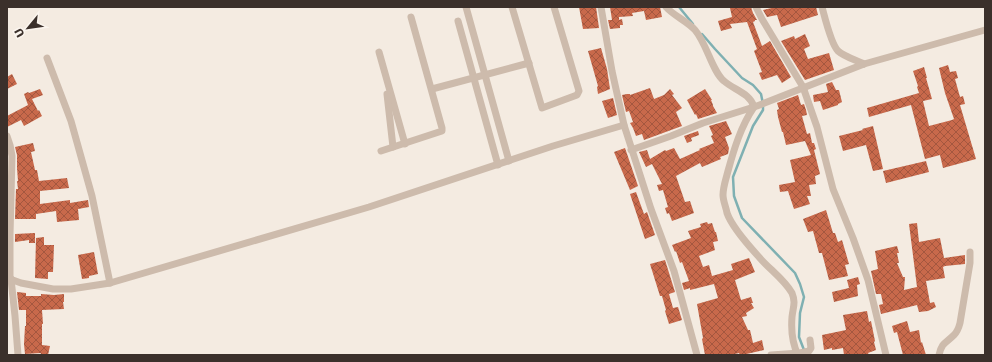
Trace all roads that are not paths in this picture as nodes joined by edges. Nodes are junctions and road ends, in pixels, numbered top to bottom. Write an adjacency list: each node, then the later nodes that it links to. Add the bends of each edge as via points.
1 (466, 7): 16 (street)
2 (512, 7): 13 (street)
3 (554, 7): 13 (street, via 579,91 542,108)
4 (601, 7): 21 (street)
5 (666, 7): 20 (street, via 694,30 724,82 749,97)
6 (756, 7): 18 (street)
7 (822, 7): 14 (street, via 838,52)
8 (411, 16): 19 (street)
9 (458, 21): 17 (street)
10 (985, 30): 14 (street)
11 (379, 52): 15 (street)
12 (46, 58): 31 (street, via 71,121 92,196)
13 (529, 63): 16 (street)
14 (864, 64): 18 (street)
15 (386, 74): 23 (street); 24 (street)
16 (485, 75): 17 (street); 27 (street)
17 (474, 78): 19 (street); 28 (street)
18 (803, 87): 20 (street); 37 (street, via 817,127 833,189 868,280)
19 (432, 90): 23 (street, via 442,131)
20 (755, 106): 25 (street); 33 (street, via 732,152 723,195 728,214 744,240 791,292 795,301 792,339)
21 (624, 125): 25 (street); 27 (street)
22 (7, 136): 30 (street, via 12,156)
23 (405, 144): 24 (street)
24 (393, 147): 26 (street)
25 (631, 150): 35 (street, via 674,271)
26 (380, 151)
27 (509, 161): 28 (street)
28 (498, 165): 31 (street, via 368,208)
29 (970, 252): 38 (street, via 958,330 940,348)
30 (9, 279): 31 (street, via 53,289); 34 (street)
31 (110, 283)
32 (810, 340): 33 (street, via 809,351)
33 (800, 353): 36 (street)
34 (18, 355)
35 (697, 355)
36 (771, 355)
37 (886, 355)
38 (939, 355)

